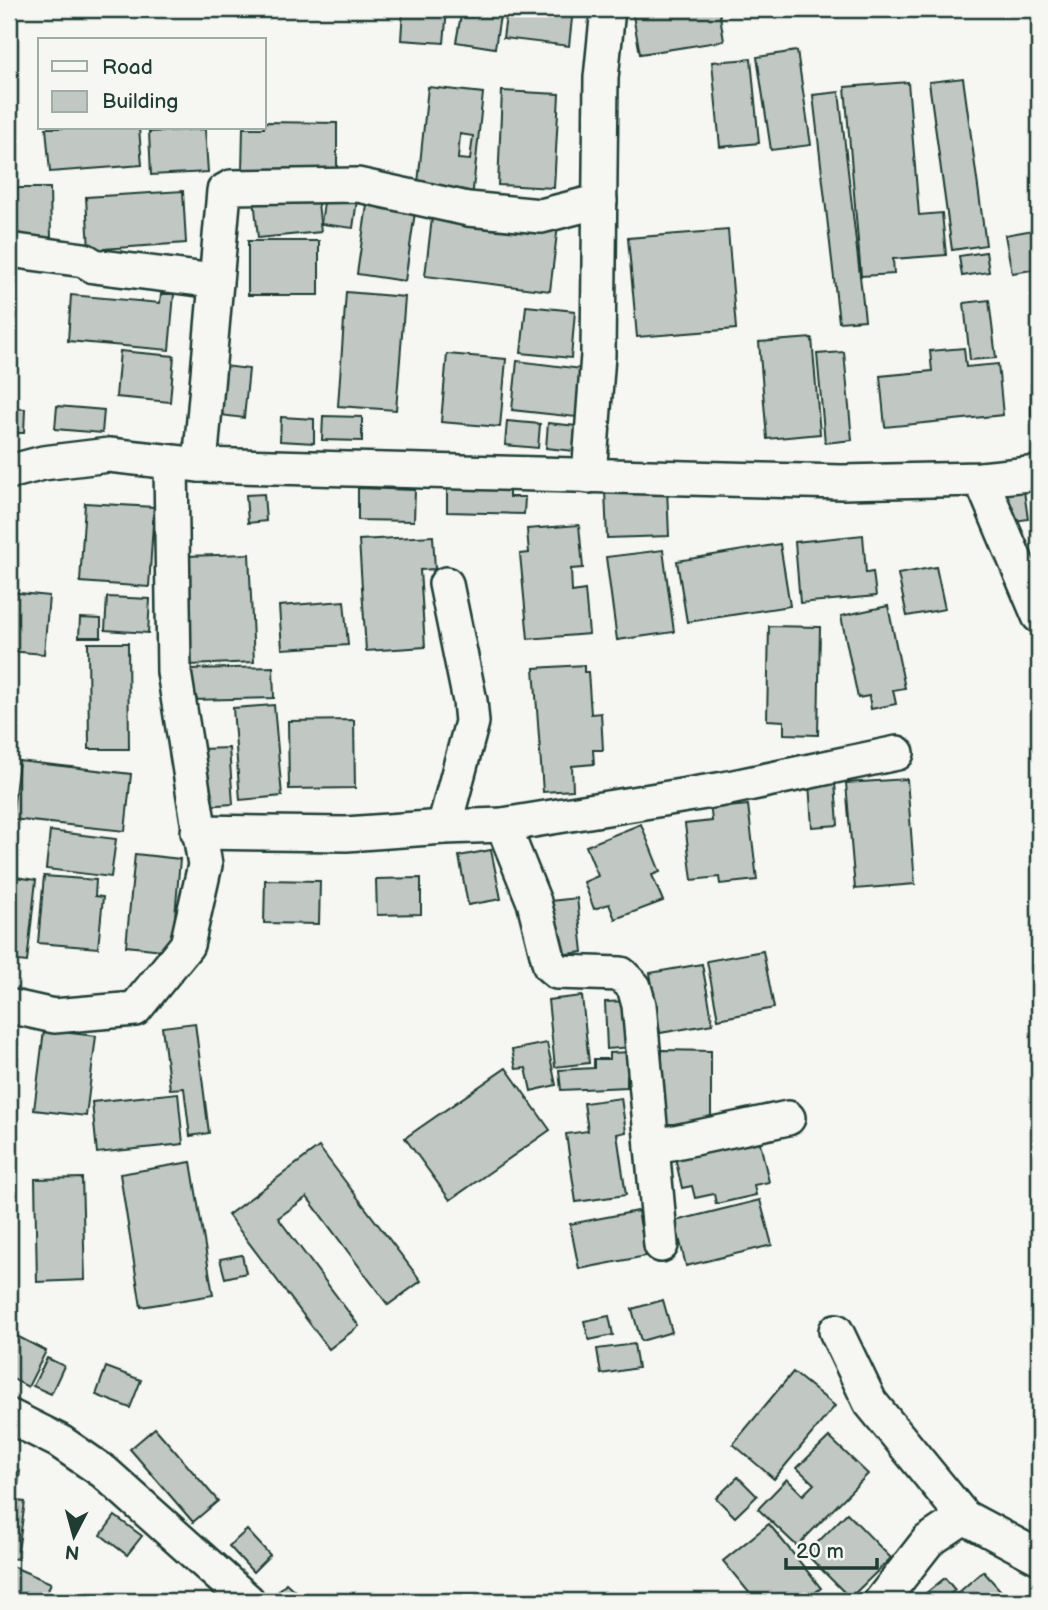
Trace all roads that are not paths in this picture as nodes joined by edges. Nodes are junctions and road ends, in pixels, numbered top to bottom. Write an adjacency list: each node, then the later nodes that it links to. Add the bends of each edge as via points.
1 (608, 9): 2 (street, via 601,78)
2 (600, 201): 4 (street, via 541,216 468,209 358,185 231,187 224,191); 8 (street, via 598,355)
3 (9, 250): 4 (street)
4 (215, 281): 5 (street)
5 (186, 464): 6 (street, via 108,455); 8 (street); 15 (street, via 174,672)
6 (9, 472)
7 (1039, 473): 9 (street)
8 (589, 476): 9 (street, via 842,482)
9 (981, 479): 11 (street)
10 (446, 584): 14 (street, via 472,722)
11 (1039, 616)
12 (897, 753): 13 (street, via 724,789)
13 (503, 825): 14 (street); 18 (street, via 534,902 550,965 557,972 621,974 635,987)
14 (444, 827): 15 (street, via 346,834)
15 (198, 832): 16 (street, via 205,865 187,945 135,1009 54,1016)
16 (9, 1006)
17 (788, 1118): 18 (street)
18 (652, 1147): 19 (street)
19 (661, 1245)
20 (835, 1331): 22 (street, via 870,1402)
21 (9, 1416): 24 (street, via 59,1441 104,1472)
22 (964, 1517): 23 (street); 25 (street, via 928,1541)
23 (1039, 1557)
24 (247, 1601)
25 (881, 1601)

